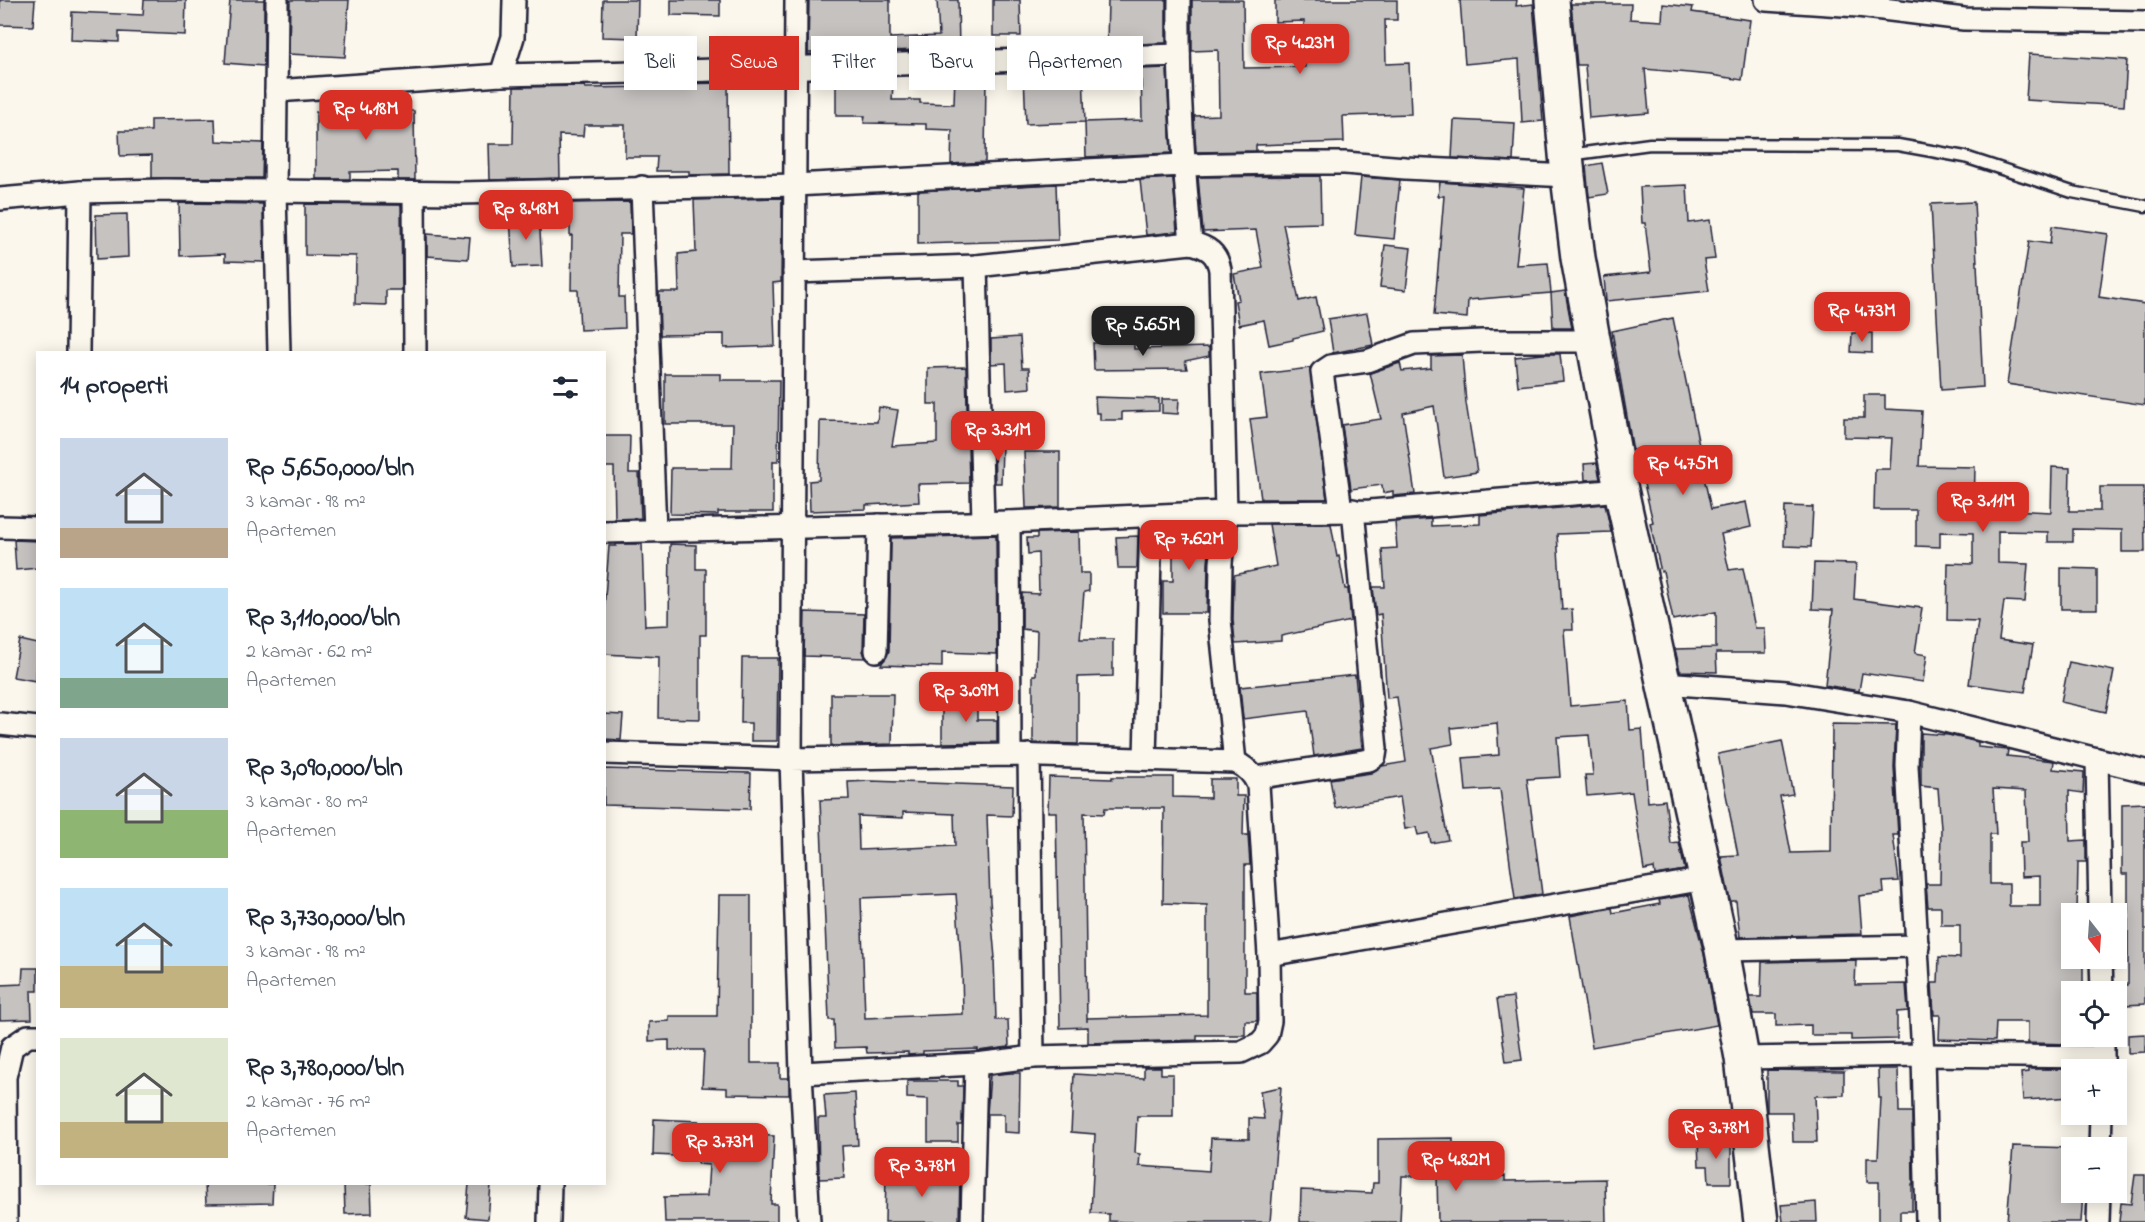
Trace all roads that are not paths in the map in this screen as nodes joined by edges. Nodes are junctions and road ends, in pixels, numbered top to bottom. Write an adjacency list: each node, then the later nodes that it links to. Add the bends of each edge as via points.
1 (277, 0): 14 (street)
2 (514, 0): 12 (street, via 513,37)
3 (796, 0): 8 (street)
4 (1179, 0): 9 (street)
5 (1552, 0): 16 (highway)
6 (1766, 0): 7 (street, via 1964,19)
7 (2145, 22)
8 (795, 36)
9 (1179, 55): 10 (street); 15 (street)
10 (799, 68)
11 (709, 70): 12 (street)
12 (501, 75): 14 (street)
13 (795, 90): 17 (street)
14 (276, 91): 20 (street)
15 (1183, 165): 16 (street); 17 (street); 24 (street)
16 (1567, 166): 23 (lane, via 1650,144 1898,145 1965,157 2072,192); 27 (highway)
17 (794, 185): 18 (street); 26 (street)
18 (642, 187): 21 (street); 41 (street)
19 (80, 192): 20 (street); 22 (street); 28 (street)
20 (275, 192): 21 (street); 29 (street)
21 (414, 193): 30 (street)
22 (0, 199)
23 (2145, 206)
24 (1191, 243): 25 (street); 33 (street, via 1210,250 1220,270)
25 (976, 266): 26 (street); 35 (street)
26 (794, 272): 40 (street)
27 (1593, 341): 31 (highway); 32 (street, via 1414,344 1367,361 1331,366 1322,372)
28 (78, 351)
29 (279, 351)
30 (415, 351)
31 (1621, 490): 32 (street); 44 (highway)
32 (1347, 510): 33 (street); 55 (street, via 1375,756)
33 (1226, 512): 34 (street); 53 (street, via 1220,620)
34 (1151, 516): 36 (street); 51 (street)
35 (983, 521): 36 (street); 37 (street)
36 (1009, 522): 49 (street)
37 (879, 525): 40 (street); 43 (street)
38 (0, 527): 39 (street)
39 (36, 528)
40 (793, 528): 41 (street); 50 (street)
41 (655, 530): 42 (street)
42 (606, 532)
43 (876, 651)
44 (1664, 683): 45 (street, via 1786,692); 56 (highway)
45 (1909, 712): 52 (street); 58 (street, via 1906,766)
46 (0, 724): 47 (street)
47 (36, 728)
48 (606, 753): 50 (street)
49 (1019, 755): 50 (street); 51 (street); 64 (street)
50 (791, 759): 67 (street)
51 (1145, 759): 53 (street)
52 (2097, 759): 54 (street); 57 (street)
53 (1235, 762): 55 (street)
54 (2145, 771)
55 (1255, 778): 60 (street)
56 (1705, 879): 59 (highway); 60 (street)
57 (2100, 903)
58 (1918, 946): 59 (street); 63 (street)
59 (1722, 950): 65 (highway)
60 (1269, 955): 64 (street, via 1270,1021 1267,1035 1251,1049)
61 (36, 1036): 70 (street, via 28,1036 12,1047 5,1077)
62 (2103, 1054): 63 (street)
63 (1923, 1055): 65 (street); 75 (street)
64 (1033, 1057): 66 (street)
65 (1742, 1058): 74 (highway)
66 (976, 1064): 67 (street); 73 (street)
67 (801, 1073): 72 (street)
68 (550, 1185): 71 (street)
69 (2099, 1203): 76 (street)
70 (6, 1222)
71 (549, 1222)
72 (809, 1222)
73 (972, 1222)
74 (1761, 1222)
75 (1927, 1222)
76 (2098, 1222)

